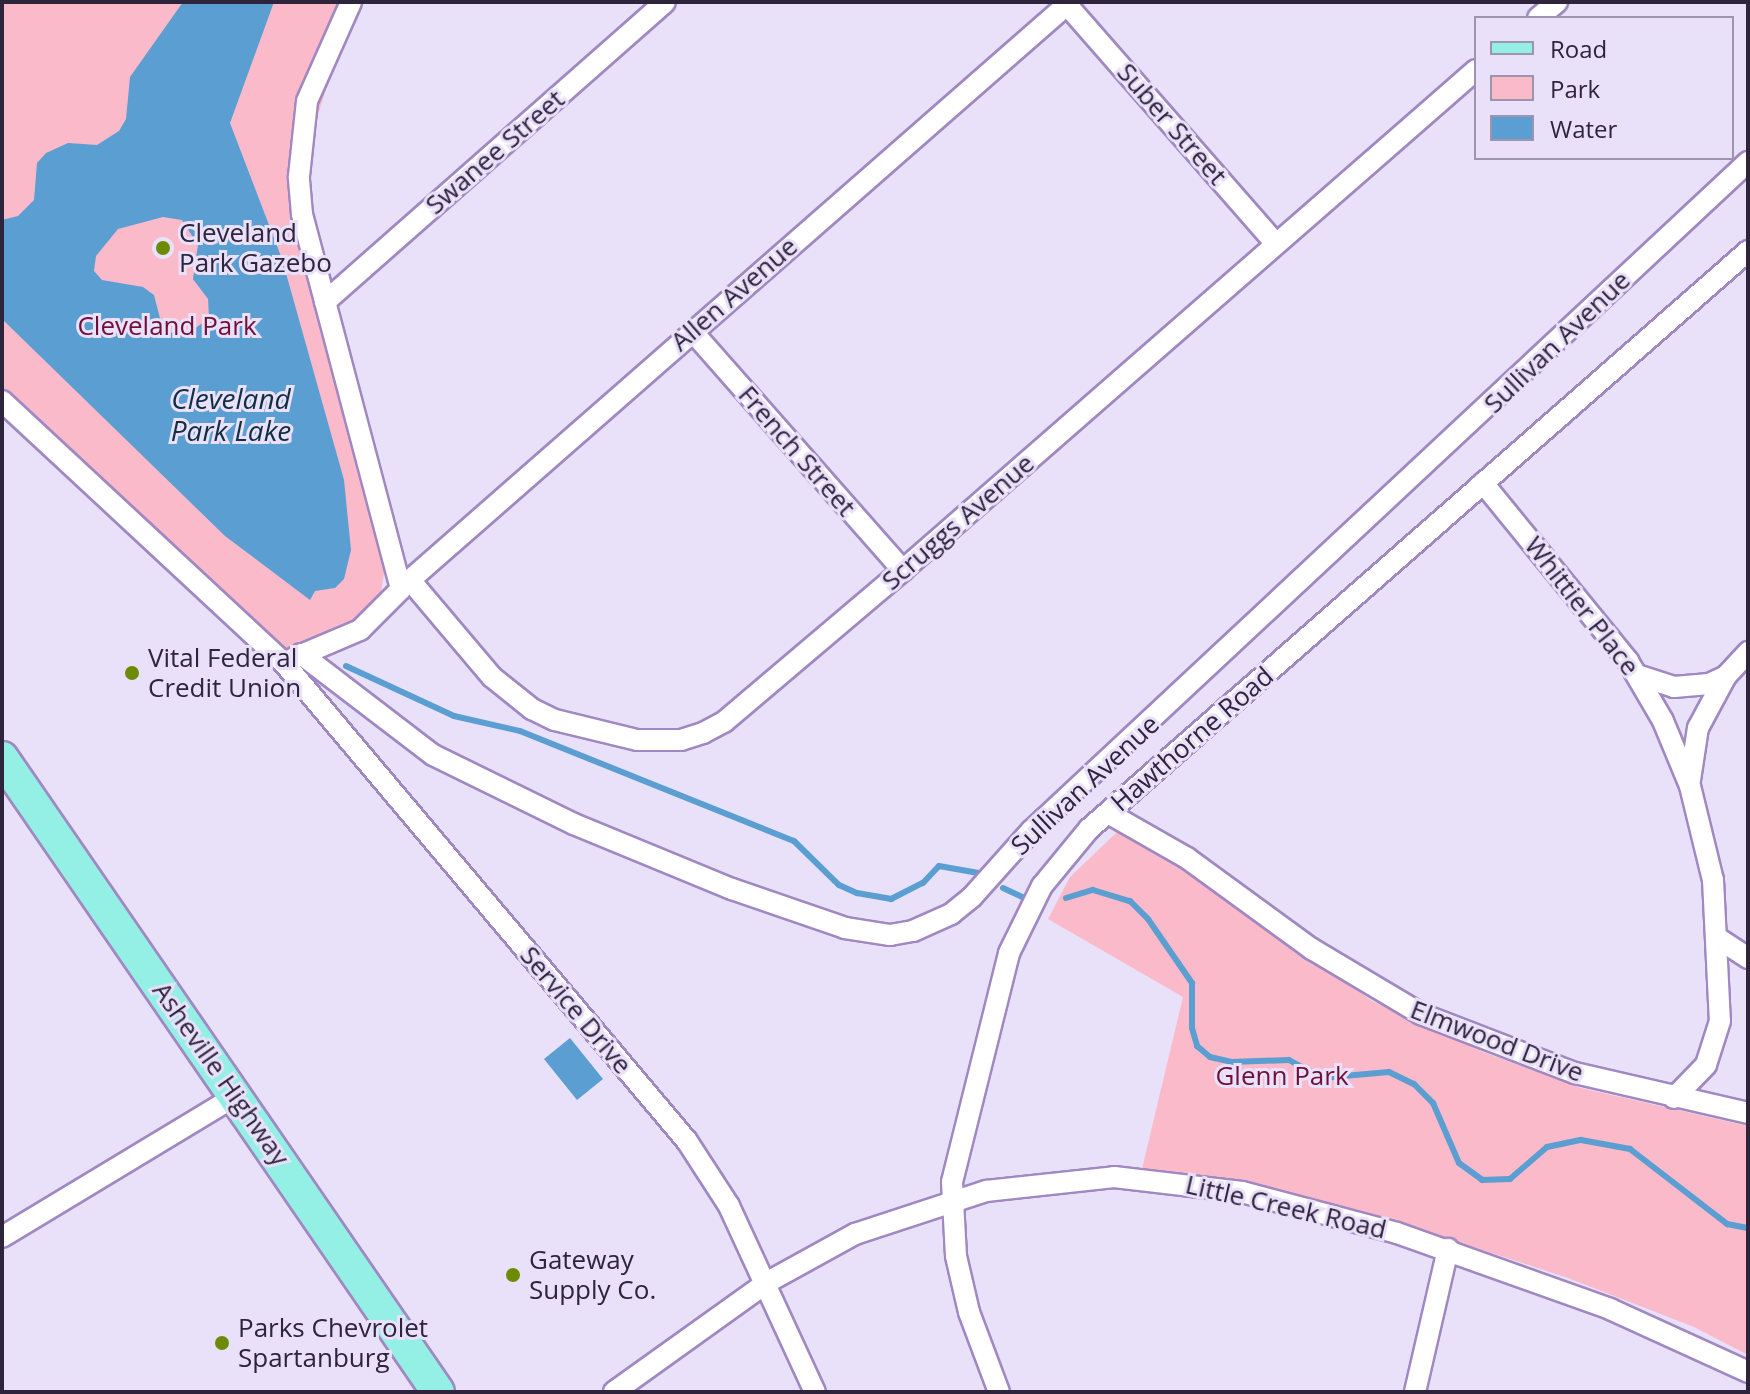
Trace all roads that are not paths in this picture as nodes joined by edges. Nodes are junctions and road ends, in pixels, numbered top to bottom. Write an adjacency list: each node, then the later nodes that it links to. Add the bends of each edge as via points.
1 (351, 2): 10 (street, via 319,65 300,138 302,214)
2 (665, 2): 10 (street, Swanee Street)
3 (1557, 2): 5 (street)
4 (1069, 3): 8 (street, Suber Street); 11 (street, Allen Avenue)
5 (1540, 16)
6 (1474, 72): 8 (street, Scruggs Avenue)
7 (1748, 162): 17 (street, Sullivan Avenue, via 1031,831 972,897 943,919 913,931 867,933 845,928 732,889 574,824 433,755)
8 (1276, 244): 14 (street, Scruggs Avenue)
9 (1748, 251): 13 (street, Hawthorne Road)
10 (325, 302): 15 (street)
11 (692, 331): 14 (street, French Street); 15 (street, Allen Avenue)
12 (2, 401): 17 (street)
13 (1483, 483): 18 (street, Whittier Place); 22 (street, Hawthorne Road)
14 (903, 570): 15 (street, Scruggs Avenue, via 724,722 703,733 657,742 599,733 532,709 492,677)
15 (406, 585): 17 (street, Allen Avenue, via 360,630)
16 (1748, 652): 19 (street)
17 (292, 659): 31 (street, Service Drive, via 687,1141 729,1206)
18 (1637, 675): 19 (street, via 1692,687); 21 (street, Whittier Place)
19 (1726, 676): 21 (street, via 1698,728)
20 (2, 758): 25 (main road, Asheville Highway)
21 (1690, 786): 23 (street, Whittier Place, via 1707,848)
22 (1108, 813): 26 (street, Elmwood Drive, via 1187,858 1312,949 1421,1014 1539,1061); 28 (street, Hawthorne Road, via 1064,856 1023,918 985,1040)
23 (1719, 939): 24 (street); 26 (street, Whittier Place, via 1716,1043 1706,1065)
24 (1748, 958)
25 (236, 1096): 29 (street); 33 (main road, Asheville Highway)
26 (1674, 1098): 27 (street, Elmwood Drive)
27 (1748, 1113)
28 (951, 1200): 30 (street, Little Creek Road, via 1071,1178 1157,1178 1294,1204); 31 (street, Little Creek Road, via 855,1234); 36 (street, Hawthorne Road, via 969,1312)
29 (2, 1237)
30 (1448, 1249): 32 (street, Little Creek Road, via 1610,1309); 37 (street)
31 (766, 1283): 34 (street, Little Creek Road); 35 (street, Service Drive)
32 (1748, 1372)
33 (438, 1392)
34 (614, 1392)
35 (815, 1392)
36 (999, 1392)
37 (1415, 1392)

